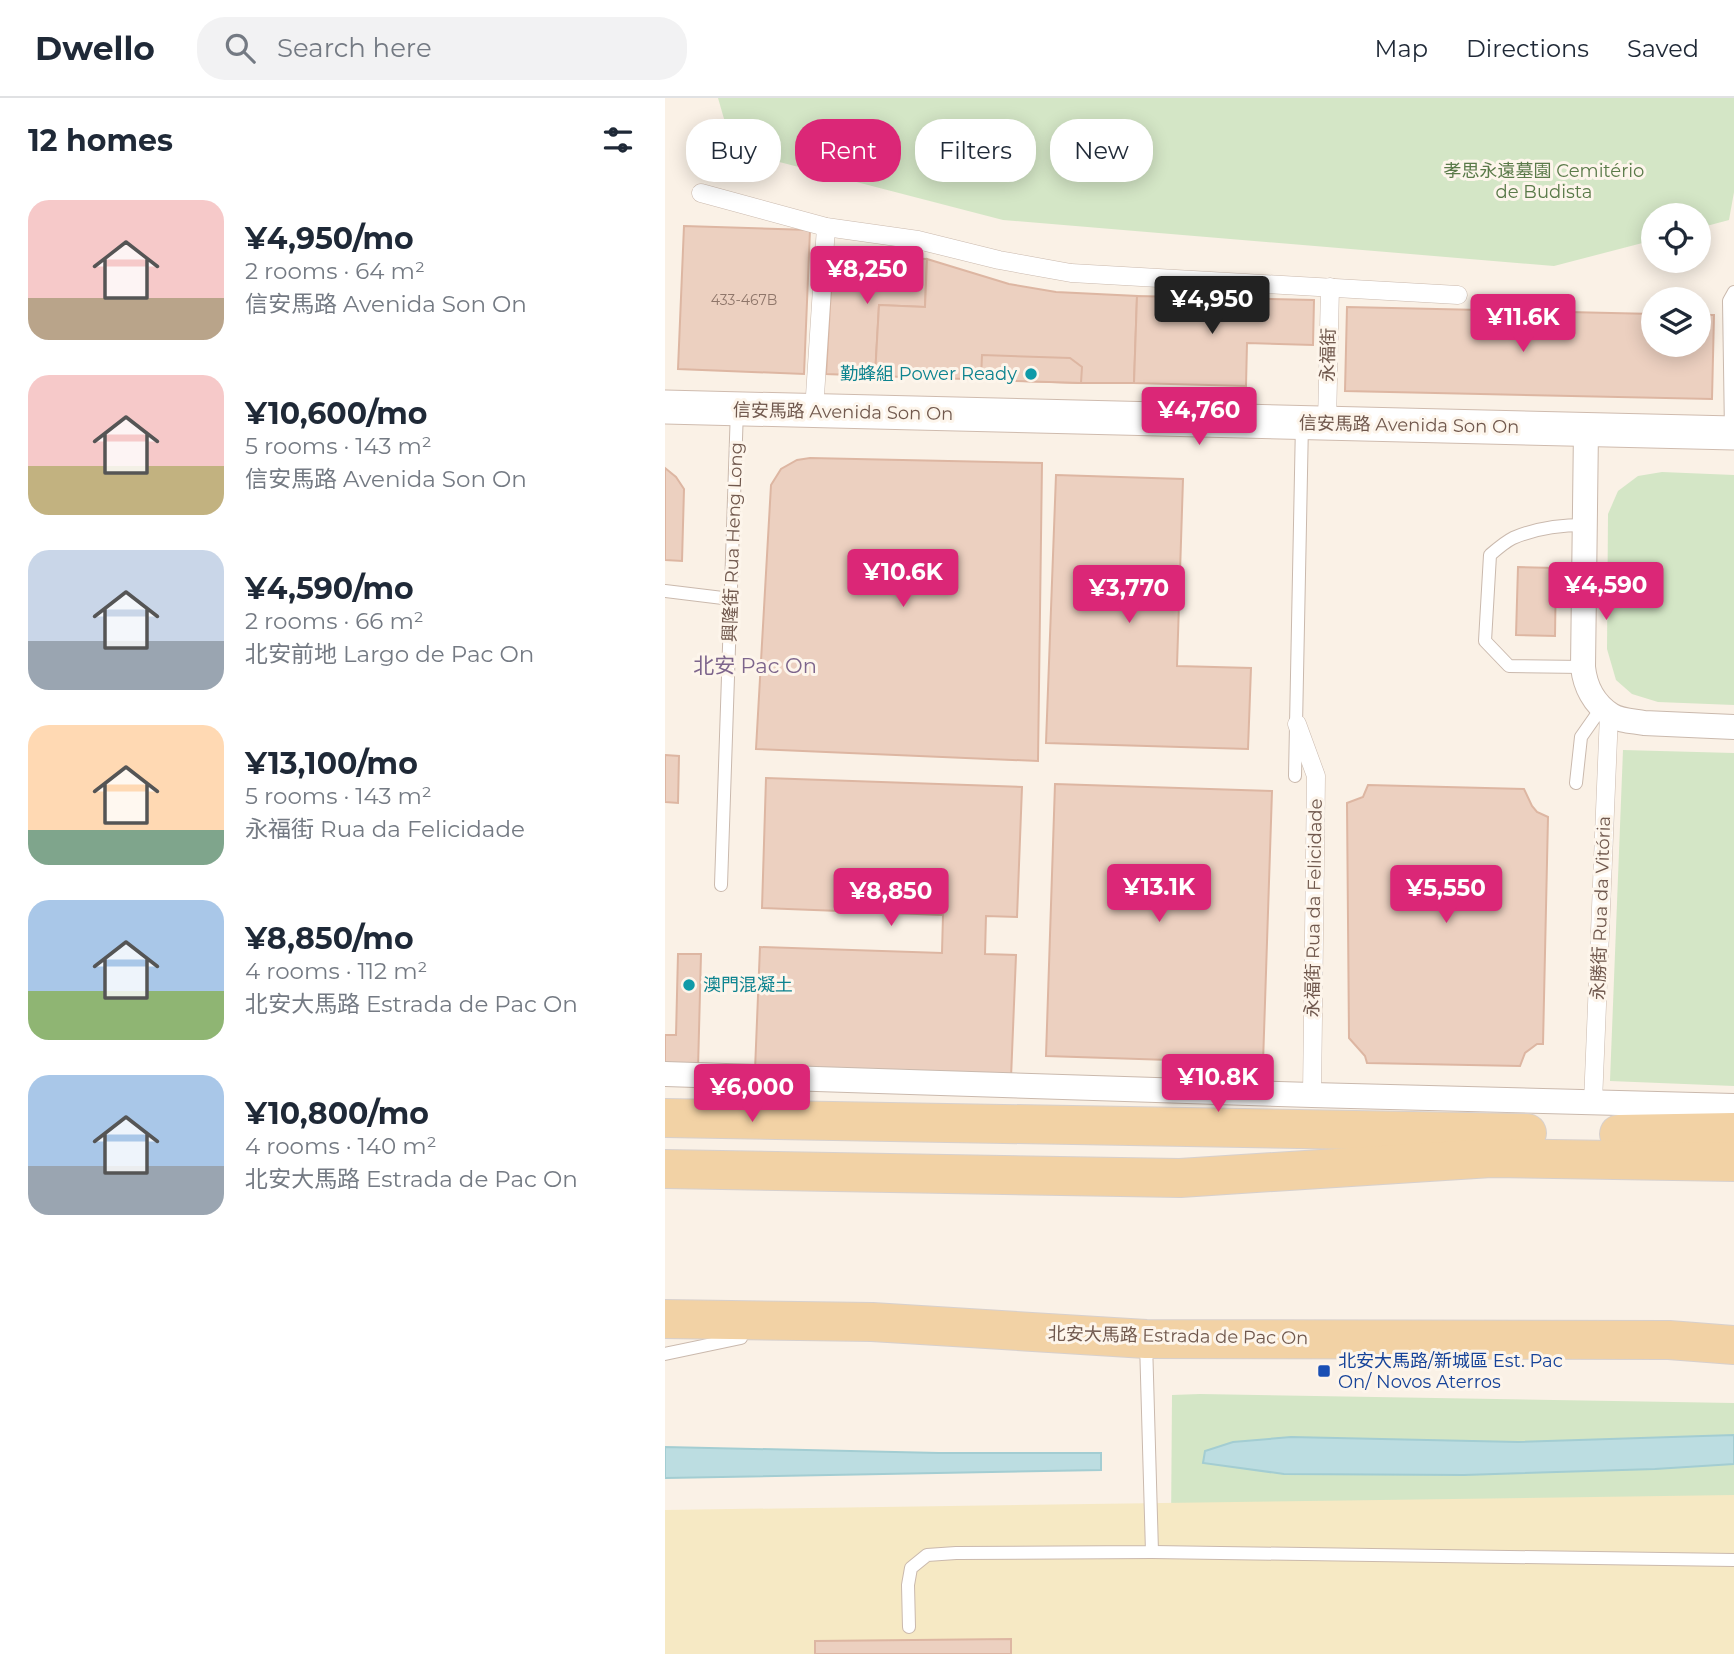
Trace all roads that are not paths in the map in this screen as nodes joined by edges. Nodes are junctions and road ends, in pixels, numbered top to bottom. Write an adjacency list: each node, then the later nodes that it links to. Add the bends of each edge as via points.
1 (701, 193): 2 (street)
2 (826, 227): 3 (street, via 918,240 1071,273); 8 (street)
3 (1330, 287): 5 (street); 9 (street, 永福街)
4 (1734, 292): 11 (lane, via 1729,301)
5 (1458, 295)
6 (665, 407): 7 (main road, 信安馬路 Avenida Son On)
7 (737, 409): 8 (main road, 信安馬路 Avenida Son On); 14 (lane, 興隆街 Rua Heng Long)
8 (814, 411): 9 (main road, 信安馬路 Avenida Son On)
9 (1314, 423): 10 (main road, 信安馬路 Avenida Son On); 17 (lane, 永福街 Rua da Felicidade)
10 (1586, 429): 11 (main road, 信安馬路 Avenida Son On); 12 (street)
11 (1733, 433)
12 (1585, 524): 15 (street); 15 (lane, via 1537,530 1511,539 1490,555 1485,641 1509,666)
13 (665, 591): 14 (lane)
14 (731, 598): 21 (lane, 興隆街 Rua Heng Long)
15 (1583, 667): 16 (street, via 1588,690)
16 (1606, 711): 18 (street, via 1644,723); 20 (lane, via 1581,737); 25 (street, 永勝街 Rua da Vitória)
17 (1297, 724): 19 (lane, 永福街 Rua da Felicidade); 24 (street, 永福街 Rua da Felicidade, via 1316,776)
18 (1734, 727)
19 (1295, 776)
20 (1576, 783)
21 (720, 885)
22 (665, 1074): 23 (street)
23 (703, 1075): 24 (street); 28 (street, via 739,1088 775,1111)
24 (1312, 1095): 25 (street)
25 (1593, 1102): 26 (street)
26 (1734, 1106)
27 (665, 1118): 28 (main road)
28 (817, 1121): 29 (main road)
29 (1734, 1132)
30 (1734, 1161): 31 (main road, via 1491,1158 1180,1178)
31 (665, 1169)
32 (665, 1319): 34 (main road, 北安大馬路 Estrada de Pac On)
33 (1734, 1321): 37 (main road)
34 (872, 1322): 35 (main road); 36 (main road, 北安大馬路 Estrada de Pac On)
35 (741, 1338): 38 (main road); 40 (lane)
36 (1146, 1339): 37 (main road, 北安大馬路 Estrada de Pac On); 41 (lane)
37 (1669, 1340): 39 (main road, 北安大馬路 Estrada de Pac On)
38 (665, 1342)
39 (1734, 1345)
40 (665, 1354)
41 (1152, 1552): 42 (lane); 43 (lane, via 927,1555 911,1568)
42 (1734, 1559)
43 (909, 1627)

